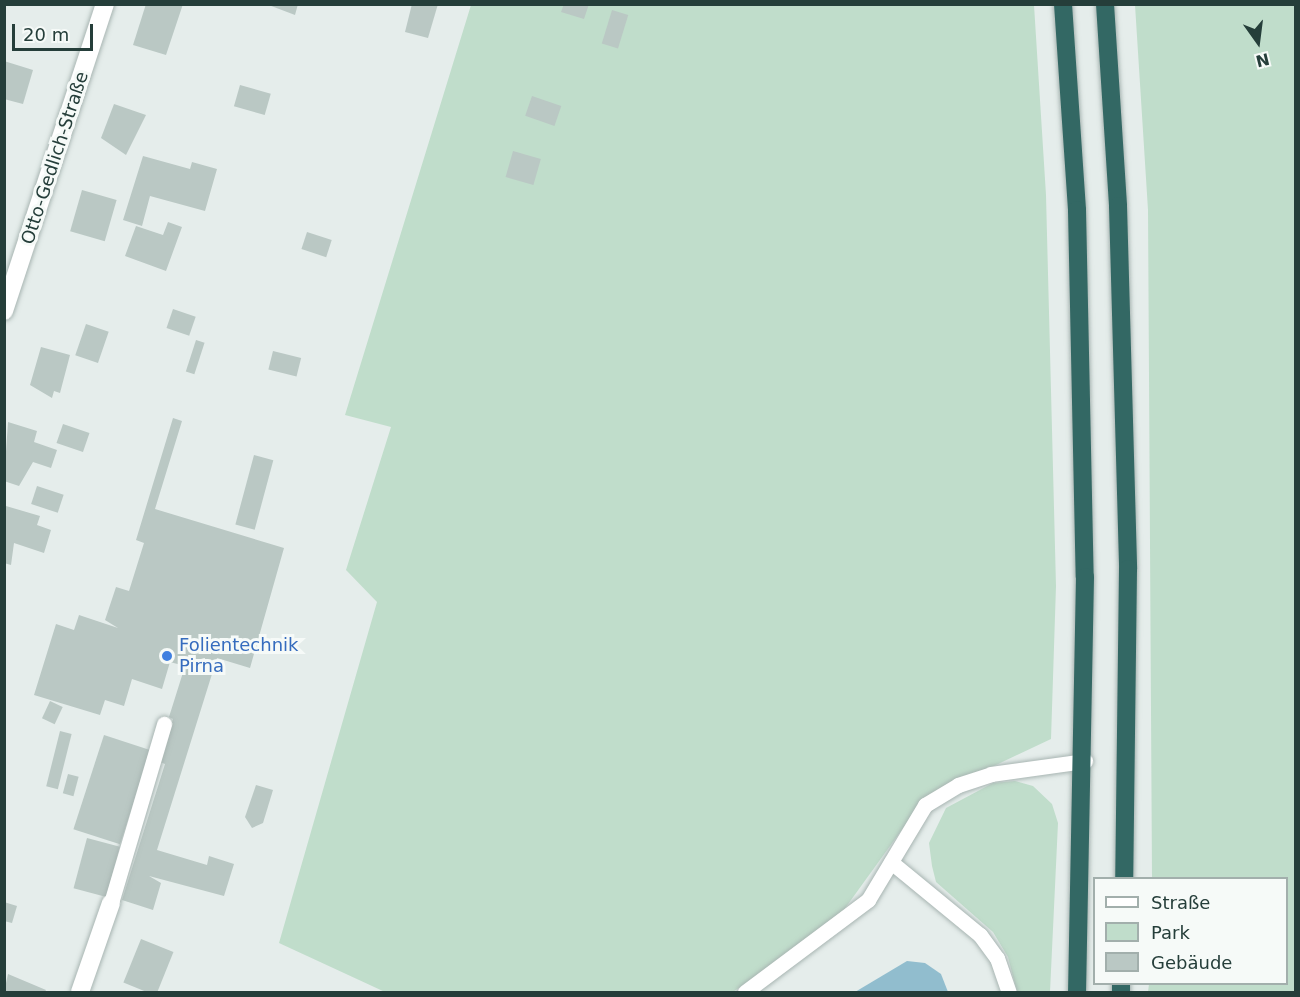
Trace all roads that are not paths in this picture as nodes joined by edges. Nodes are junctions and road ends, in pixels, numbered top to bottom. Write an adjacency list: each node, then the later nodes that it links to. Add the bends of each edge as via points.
1 (105, 4): 4 (street, Otto-Gedlich-Straße)
2 (1063, 4): 6 (highway, via 1077,210)
3 (1105, 4): 8 (highway, via 1118,206 1128,569)
4 (4, 311)
5 (164, 724): 9 (lane)
6 (1085, 761): 7 (lane, via 991,774 958,785 925,805); 13 (highway)
7 (891, 862): 11 (lane, via 868,900); 12 (lane, via 980,935 997,958)
8 (1124, 877)
9 (111, 903): 10 (street)
10 (80, 993)
11 (745, 993)
12 (1009, 993)
13 (1077, 993)

